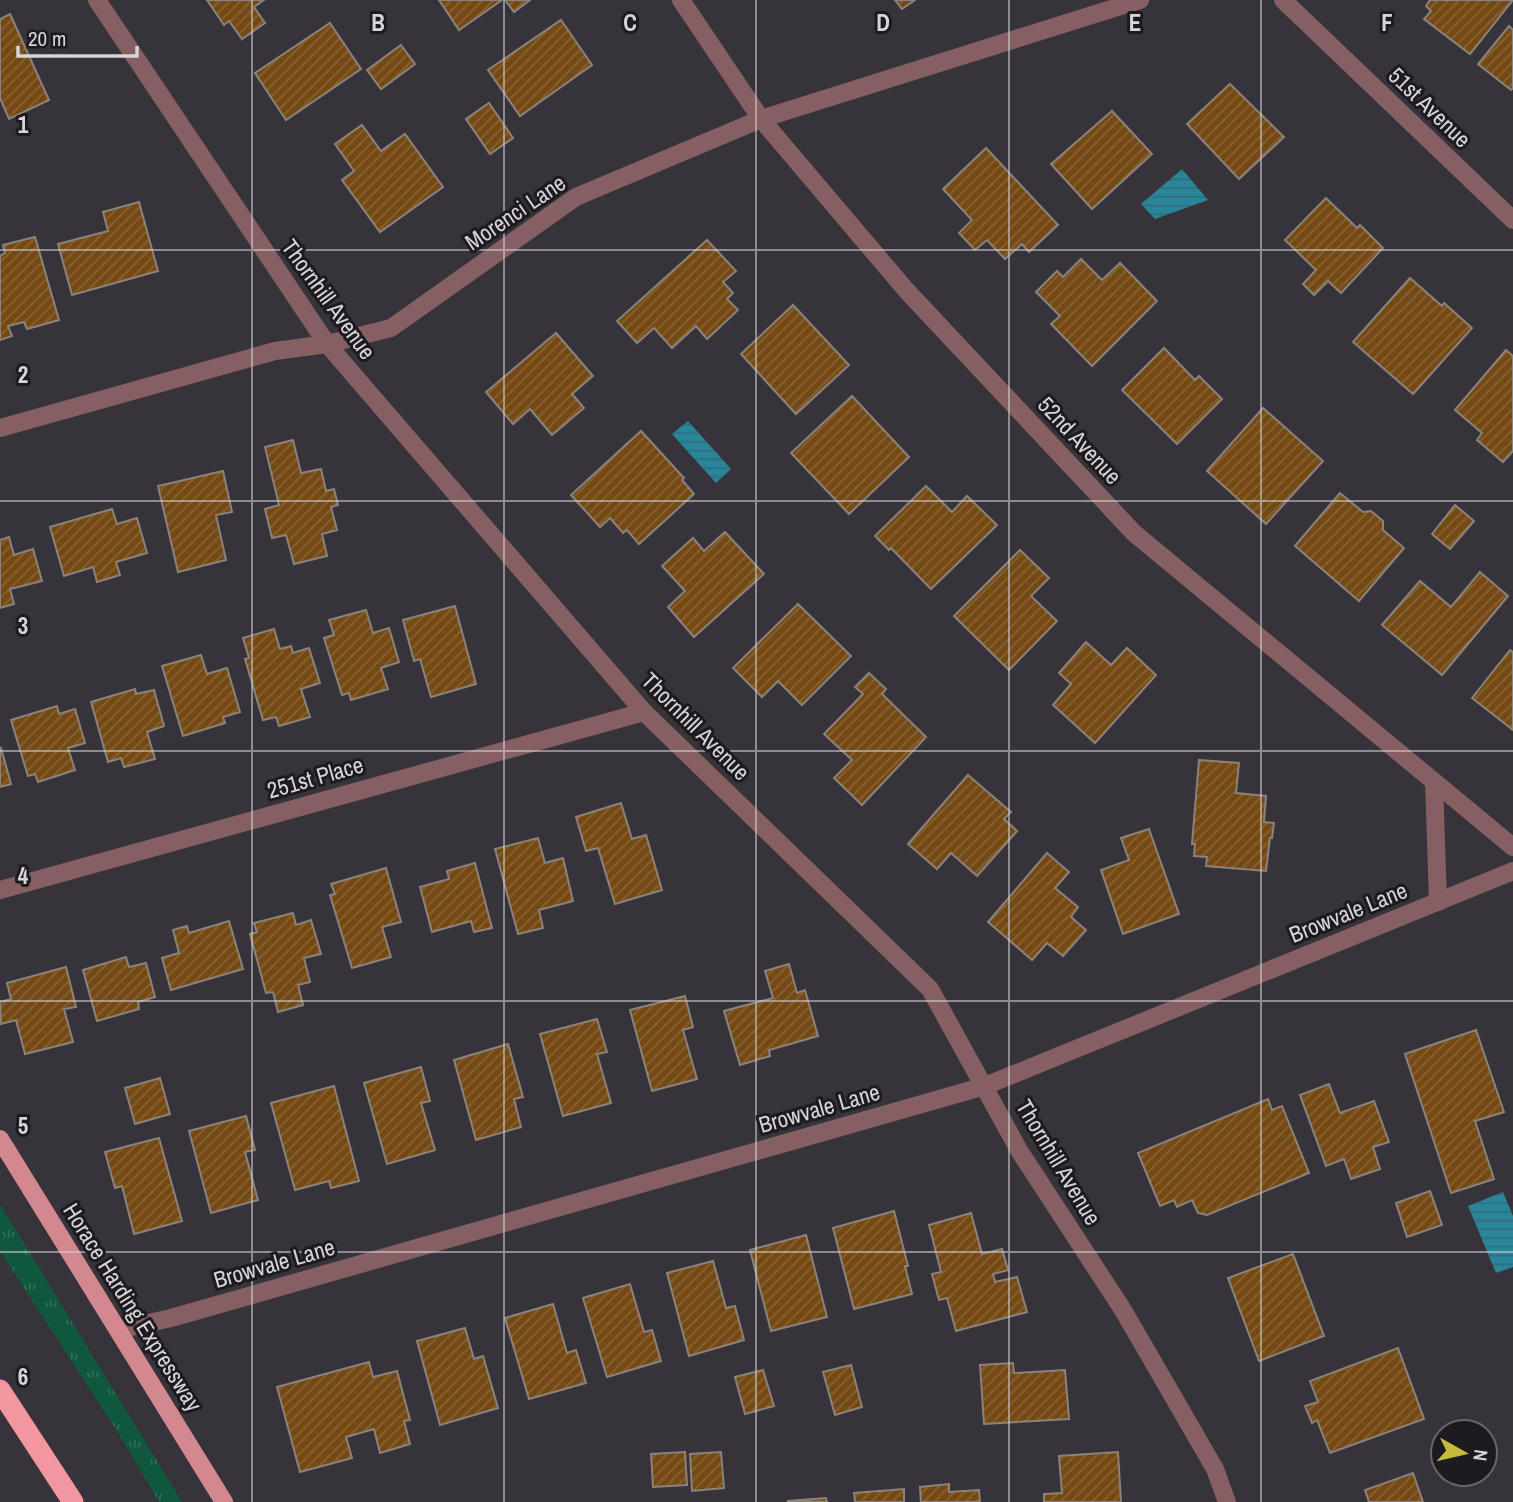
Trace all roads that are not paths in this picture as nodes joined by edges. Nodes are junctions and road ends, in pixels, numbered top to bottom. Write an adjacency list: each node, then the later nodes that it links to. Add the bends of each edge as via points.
1 (97, 0): 7 (street, Thornhill Avenue)
2 (681, 0): 5 (street, 52nd Avenue)
3 (1140, 0): 5 (street, Morenci Lane)
4 (1283, 0): 6 (street, 51st Avenue)
5 (761, 119): 7 (street, Morenci Lane, via 576,197 391,328); 10 (street, 52nd Avenue, via 906,289 1134,533)
6 (1513, 220)
7 (327, 344): 8 (street, Morenci Lane, via 275,351); 9 (street, Thornhill Avenue)
8 (0, 428)
9 (644, 712): 13 (street, 251st Place); 15 (street, Thornhill Avenue, via 930,989)
10 (1434, 782): 11 (street, 52nd Avenue); 14 (street)
11 (1513, 847)
12 (1513, 871): 14 (street, Browvale Lane)
13 (0, 890)
14 (1438, 902): 15 (street, Browvale Lane)
15 (985, 1086): 17 (street, Browvale Lane, via 171,1318); 21 (street, Thornhill Avenue, via 1020,1152 1136,1333 1215,1469)
16 (0, 1139): 17 (main road, Horace Harding Expressway)
17 (118, 1329): 20 (main road, Horace Harding Expressway)
18 (0, 1390): 19 (highway)
19 (73, 1502)
20 (224, 1502)
21 (1227, 1502)

